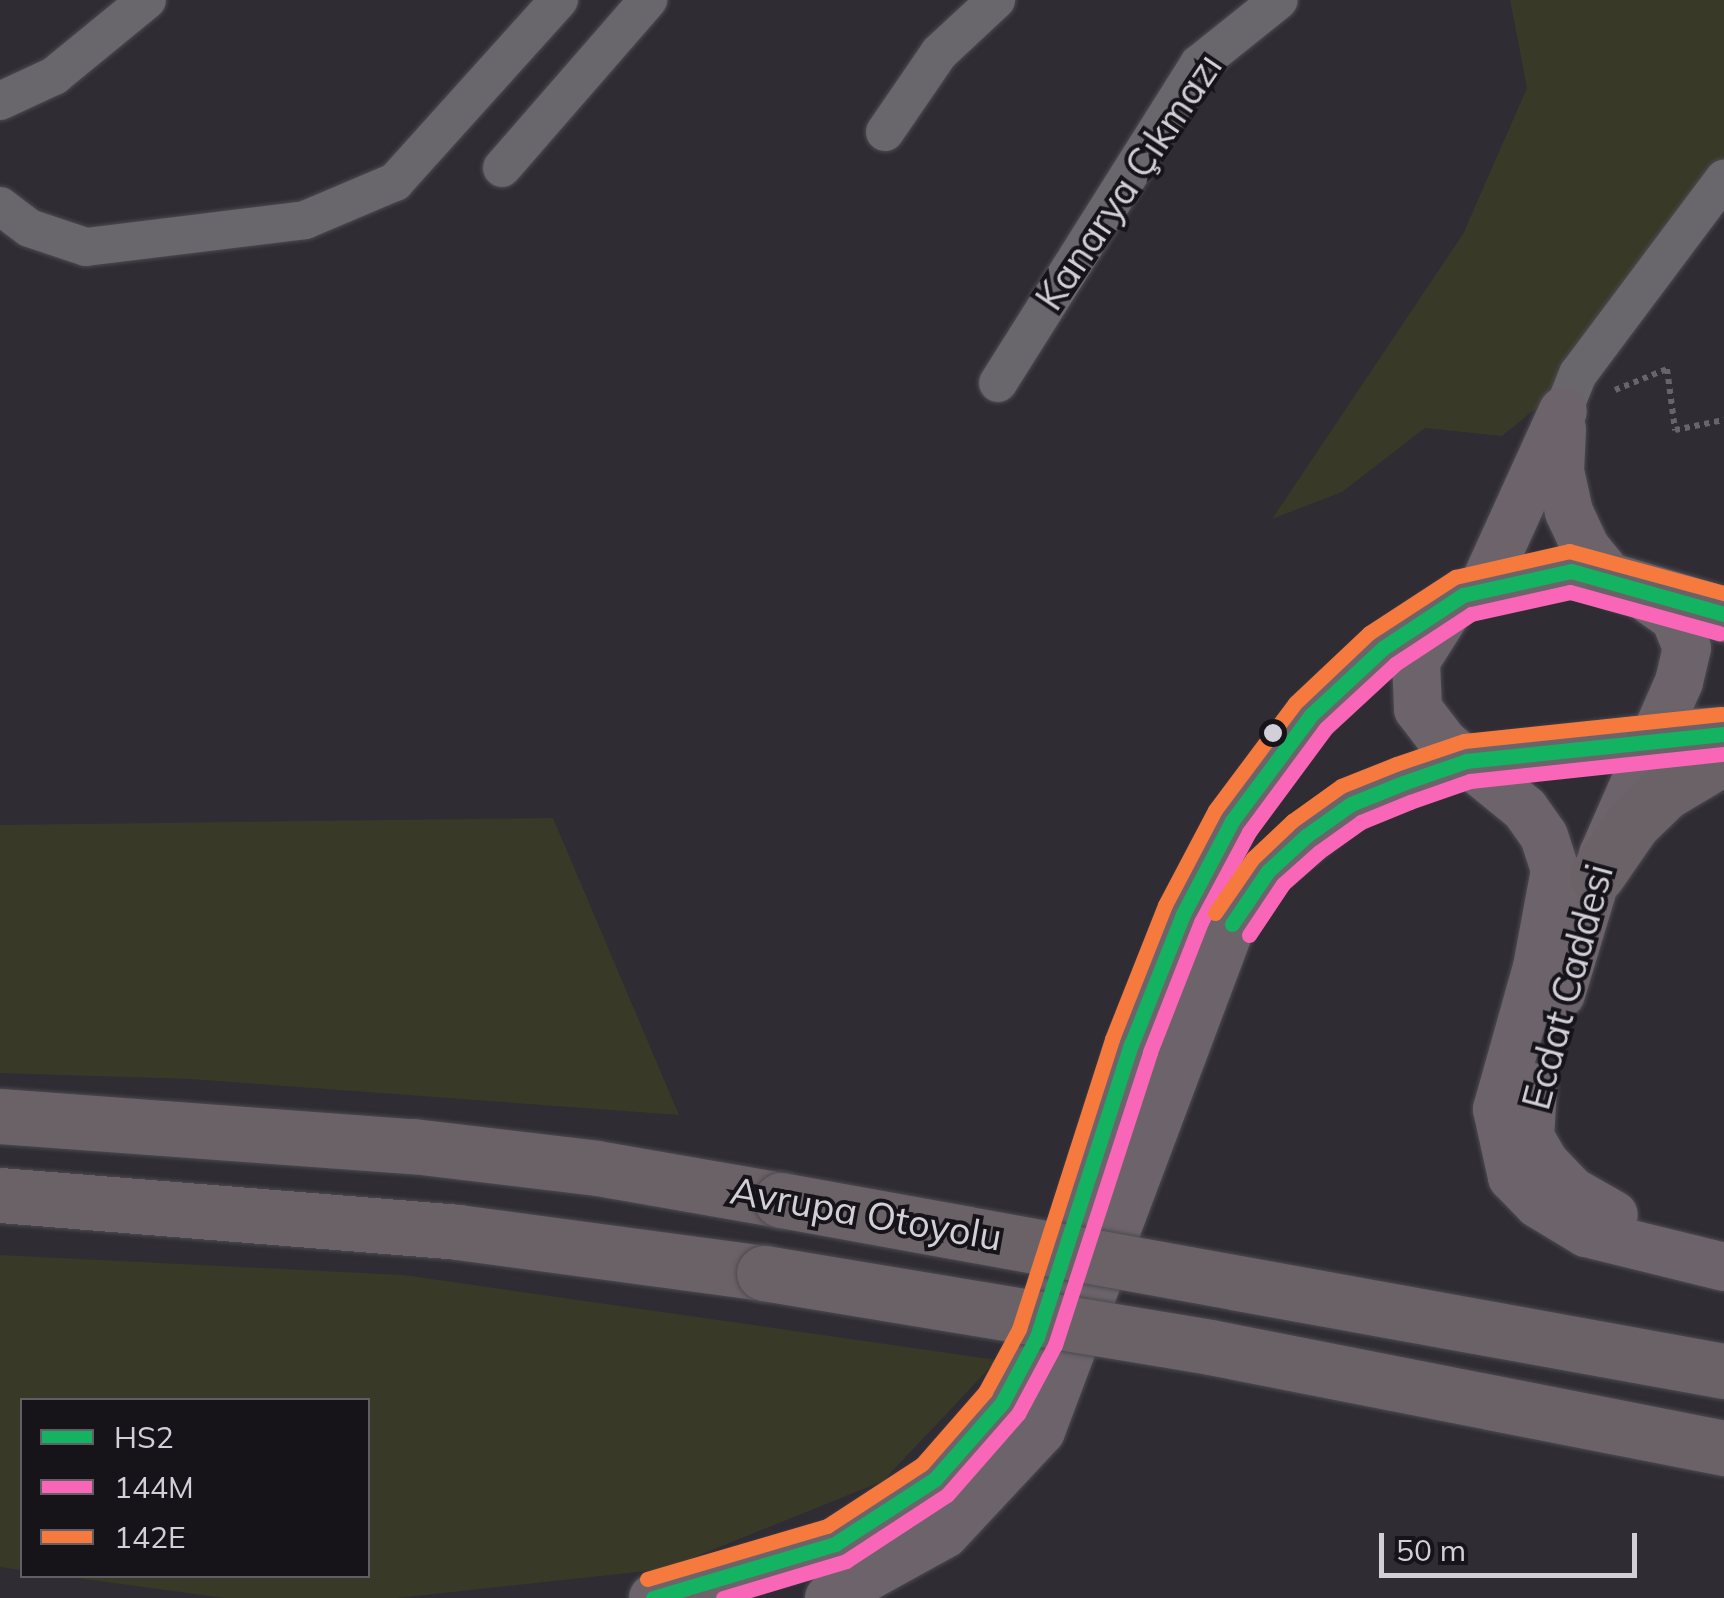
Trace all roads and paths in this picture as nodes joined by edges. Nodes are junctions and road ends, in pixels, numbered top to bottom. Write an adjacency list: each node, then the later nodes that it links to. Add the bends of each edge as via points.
1 (147, 0): 6 (street, via 54,76)
2 (559, 0): 10 (street, via 395,182 304,220 86,247 29,228)
3 (648, 0): 8 (street)
4 (996, 0): 7 (street, via 940,53)
5 (1279, 0): 11 (street, Kanarya Çıkmazı, via 1199,64)
6 (0, 101)
7 (884, 132)
8 (502, 168)
9 (1724, 179): 13 (street, via 1578,374)
10 (0, 206)
11 (998, 383)
12 (1615, 390): 14 (path, via 1667,370 1675,430)
13 (1562, 411): 15 (main road, via 1560,471 1569,512 1585,547); 16 (main road)
14 (1724, 420)
15 (1620, 583): 16 (main road, via 1570,570); 17 (highway); 19 (main road, via 1660,601 1688,648)
16 (1473, 591): 21 (main road, via 1436,624 1412,682 1429,729); 29 (main road, via 1383,648 1311,715 1232,822 1170,947 1037,1337 1002,1403 936,1479 835,1544)
17 (1724, 614)
18 (1724, 734): 19 (highway)
19 (1654, 738): 21 (main road); 22 (main road, Ecdat Caddesi)
20 (1724, 757): 22 (highway, via 1665,792 1633,822)
21 (1466, 761): 26 (main road, Ecdat Caddesi, via 1525,808 1544,836 1554,870 1537,967 1497,1108 1512,1177 1538,1204 1586,1233); 30 (main road, via 1351,804 1268,871 1232,923 1040,1431 945,1534)
22 (1597, 874): 25 (main road, Ecdat Caddesi, via 1528,1100 1530,1137 1572,1192 1613,1215)
23 (0, 1116): 27 (highway, Avrupa Otoyolu, bridge, via 413,1146 597,1168)
24 (0, 1196): 28 (highway, Avrupa Otoyolu, bridge, via 456,1232 764,1273 1210,1347)
25 (1724, 1240)
26 (1724, 1267)
27 (1724, 1371)
28 (1724, 1448)
29 (654, 1598)
30 (829, 1598)

